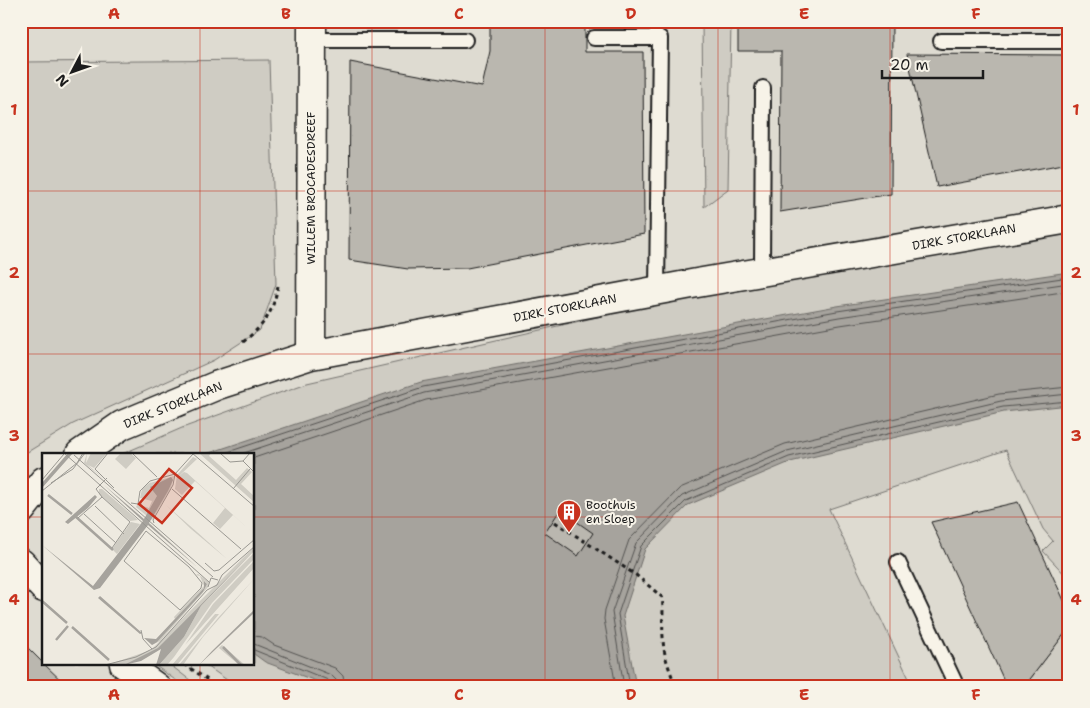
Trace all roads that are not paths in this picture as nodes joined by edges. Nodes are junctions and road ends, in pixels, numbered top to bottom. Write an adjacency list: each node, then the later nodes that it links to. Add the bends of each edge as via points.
1 (312, 31): 3 (lane); 10 (street, WILLEM BROCADESDREEF)
2 (594, 38): 9 (lane, via 660,38)
3 (465, 40)
4 (941, 41): 5 (lane)
5 (1069, 41)
6 (763, 88): 8 (lane)
7 (1069, 219): 8 (street, DIRK STORKLAAN)
8 (762, 272): 9 (street, DIRK STORKLAAN)
9 (657, 291): 10 (street, DIRK STORKLAAN)
10 (311, 355): 11 (street, DIRK STORKLAAN, via 218,386 122,425)
11 (81, 453)
12 (42, 484): 13 (street)
13 (21, 510)
14 (898, 562): 19 (lane)
15 (21, 563): 16 (street)
16 (42, 586)
17 (127, 666): 18 (street)
18 (156, 687)
19 (958, 687)

